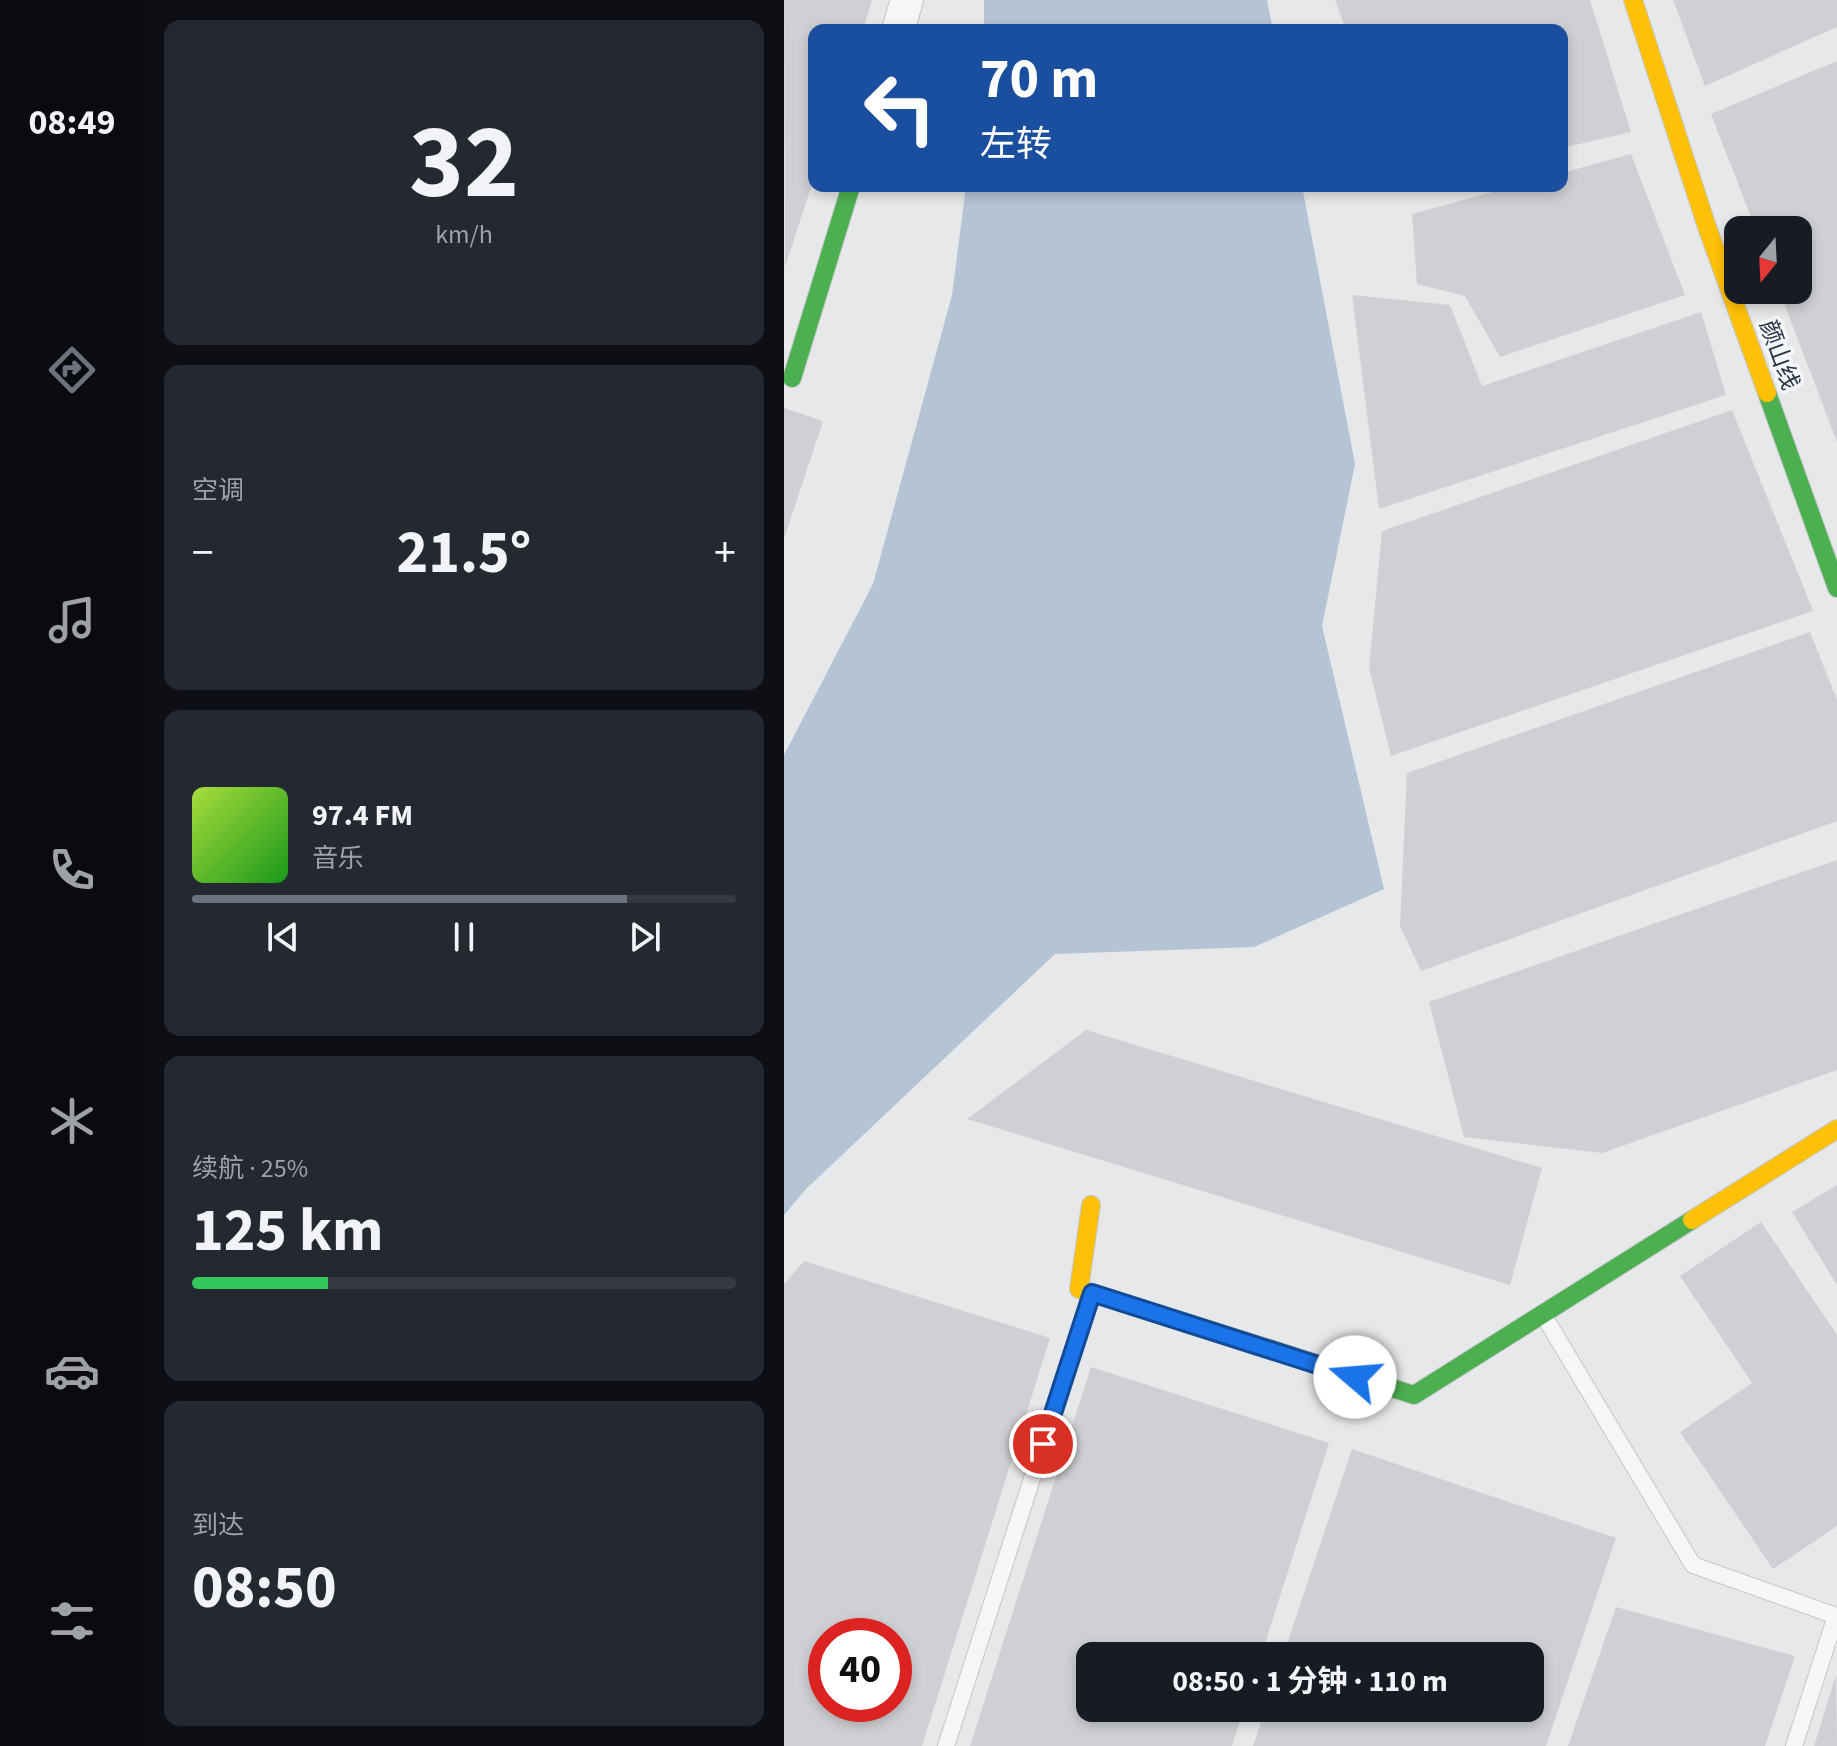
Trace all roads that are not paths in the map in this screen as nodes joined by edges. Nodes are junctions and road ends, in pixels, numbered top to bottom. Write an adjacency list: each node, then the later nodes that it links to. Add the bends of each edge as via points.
1 (907, 0): 3 (street)
2 (1633, 0): 6 (street, 颜山线, via 1707,227)
3 (900, 24)
4 (849, 192): 5 (street)
5 (792, 378)
6 (1837, 588)
7 (1837, 1129): 10 (street)
8 (1091, 1205): 9 (street, via 1079,1289)
9 (1092, 1293): 10 (street, via 1414,1395); 11 (lane)
10 (1543, 1314): 12 (lane, via 1693,1565 1836,1616)
11 (946, 1746)
12 (1794, 1746)

